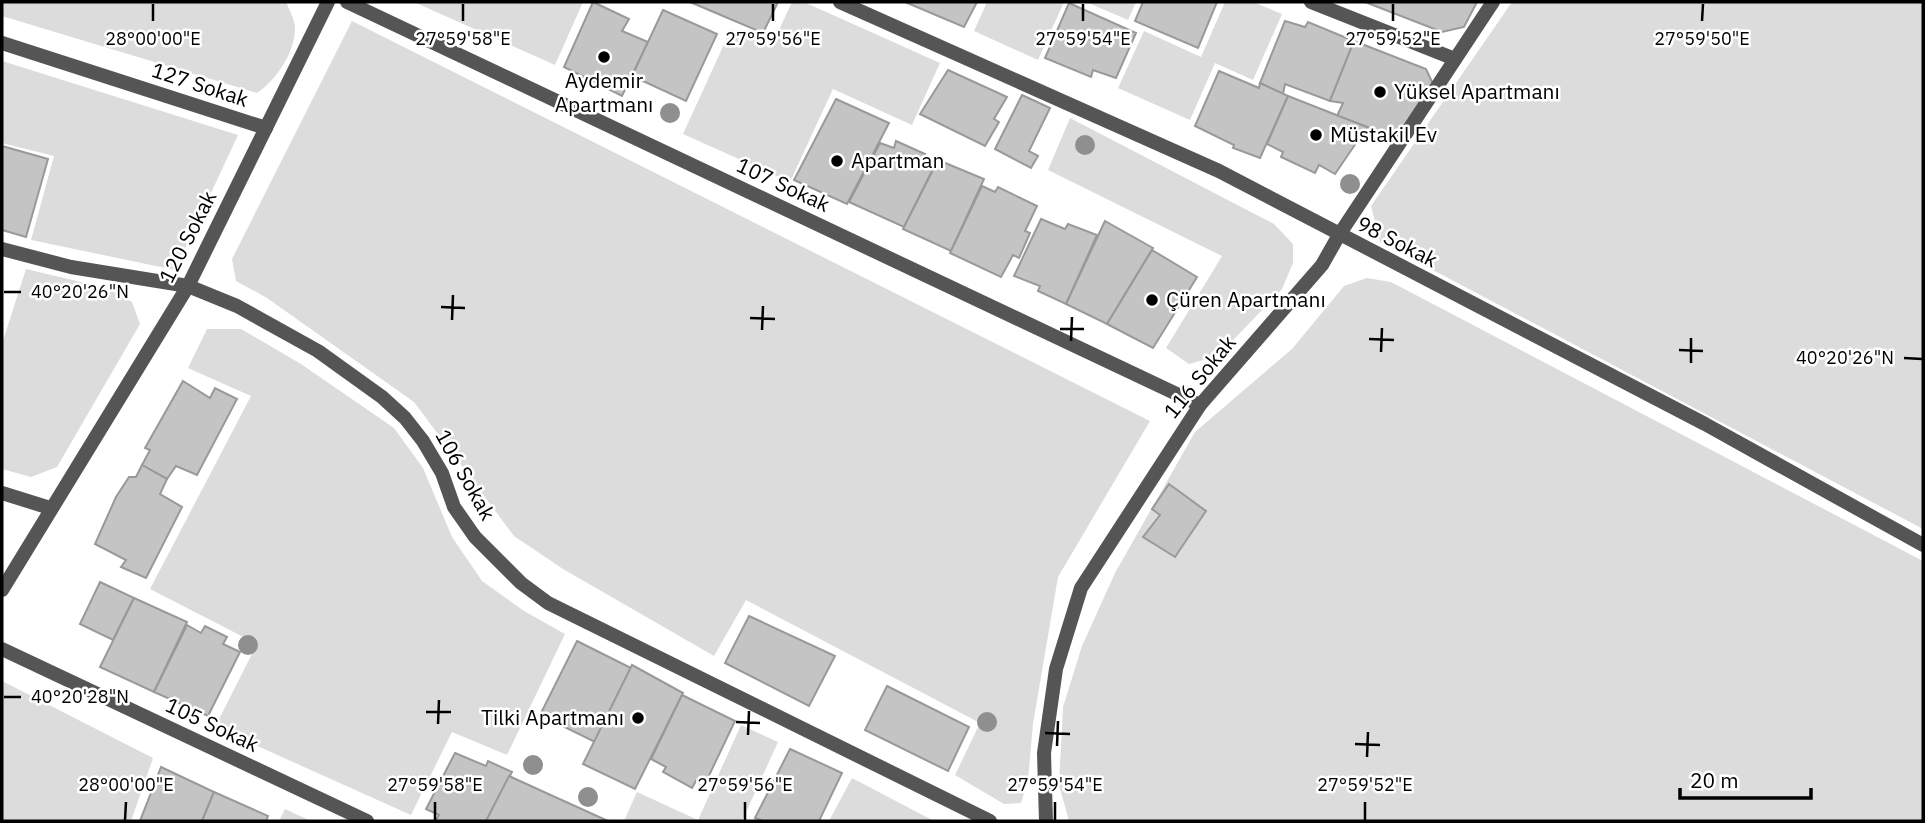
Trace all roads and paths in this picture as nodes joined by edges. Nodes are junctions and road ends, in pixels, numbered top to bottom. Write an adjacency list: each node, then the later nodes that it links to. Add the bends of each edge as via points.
1 (328, 2): 8 (street, 120 Sokak)
2 (347, 2): 12 (street, 107 Sokak)
3 (840, 2): 9 (street, 98 Sokak, via 1219,171)
4 (1311, 2): 7 (street)
5 (1493, 2): 7 (street, 116 Sokak)
6 (2, 43): 8 (street, 127 Sokak)
7 (1455, 59): 9 (street, 116 Sokak)
8 (266, 128): 11 (street, 120 Sokak)
9 (1339, 235): 12 (street, 116 Sokak, via 1315,274); 15 (street, 98 Sokak, via 1705,424)
10 (2, 249): 11 (street, 106 Sokak, via 71,267)
11 (188, 286): 14 (street, 120 Sokak); 19 (street, 106 Sokak, via 275,326 382,397 423,441 442,473 454,507 475,537 548,603)
12 (1200, 405): 20 (street, 116 Sokak, via 1081,589 1056,669 1044,753)
13 (2, 493): 14 (street)
14 (50, 508): 16 (street, 120 Sokak)
15 (1923, 545)
16 (2, 590)
17 (2, 649): 18 (street, 105 Sokak)
18 (367, 821)
19 (990, 821)
20 (1046, 821)

